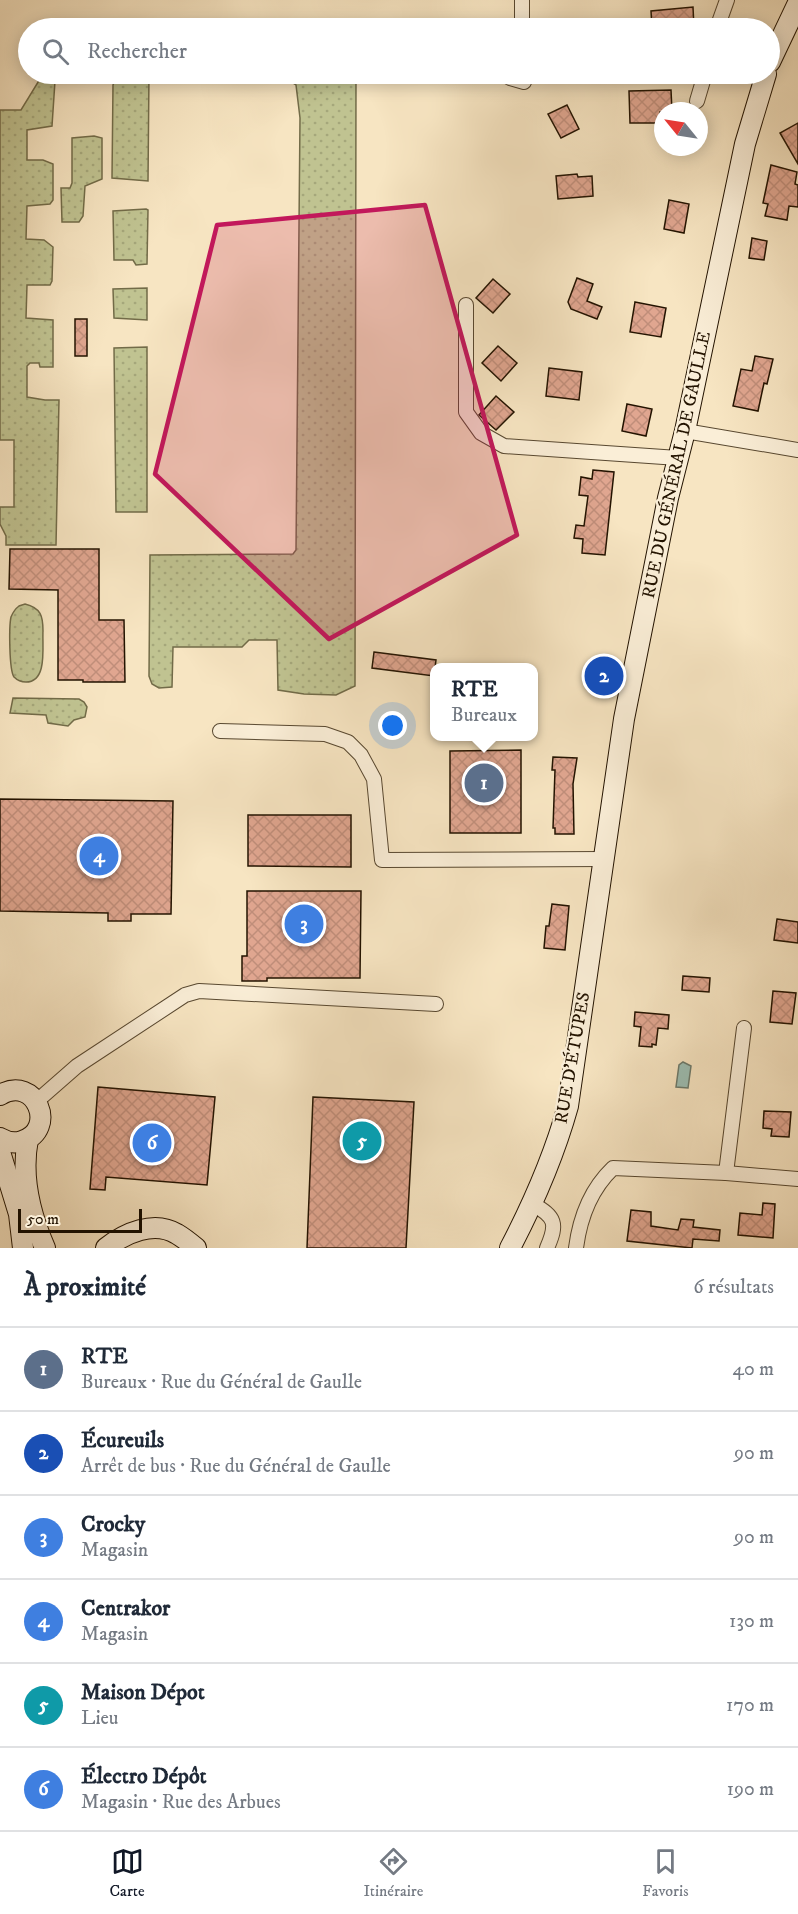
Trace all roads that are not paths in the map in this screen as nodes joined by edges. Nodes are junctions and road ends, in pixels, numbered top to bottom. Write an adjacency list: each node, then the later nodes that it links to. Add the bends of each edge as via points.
1 (522, 0): 4 (street)
2 (727, 0): 5 (street)
3 (798, 3): 6 (main road)
4 (522, 18)
5 (721, 18)
6 (780, 41)
7 (702, 84): 9 (street)
8 (763, 84): 11 (main road, RUE DU GÉNÉRAL DE GAULLE, via 745,144)
9 (697, 101)
10 (466, 305): 13 (street, via 466,412 481,433 504,446)
11 (685, 431): 12 (street); 13 (main road, RUE DU GÉNÉRAL DE GAULLE)
12 (798, 450)
13 (678, 458): 15 (main road, RUE DU GÉNÉRAL DE GAULLE, via 624,719)
14 (220, 731): 15 (street, via 325,734 348,742 362,755 374,779 382,860)
15 (603, 859): 25 (main road, RUE D'ÉTUPES, via 568,1106)
16 (436, 1004): 19 (street, via 199,991 185,994 77,1066)
17 (744, 1028): 23 (street)
18 (0, 1095): 19 (main road, via 19,1090)
19 (37, 1101): 21 (main road, via 39,1126)
20 (0, 1138): 21 (main road, via 10,1142)
21 (28, 1139): 27 (main road, via 25,1178)
22 (0, 1152): 26 (main road, via 17,1206)
23 (726, 1173): 24 (street); 32 (street, via 613,1168 589,1200)
24 (798, 1179)
25 (533, 1204): 30 (main road, RUE D'ÉTUPES); 31 (street, via 549,1214 554,1224)
26 (23, 1248)
27 (45, 1248)
28 (106, 1248): 29 (main road, via 119,1238 157,1227 175,1233)
29 (196, 1248)
30 (510, 1248)
31 (548, 1248)
32 (576, 1248)

